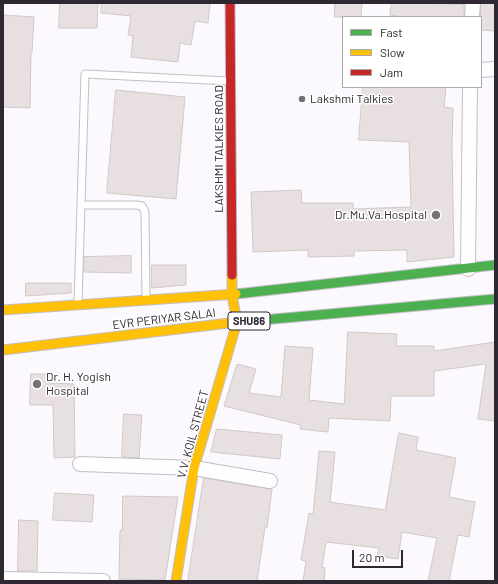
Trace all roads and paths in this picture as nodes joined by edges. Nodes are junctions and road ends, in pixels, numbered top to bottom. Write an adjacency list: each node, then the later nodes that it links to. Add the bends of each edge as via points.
1 (230, 3): 6 (main road, LAKSHMI TALKIES ROAD)
2 (473, 3): 3 (street)
3 (472, 16)
4 (495, 69): 5 (street)
5 (482, 70)
6 (230, 81): 8 (lane, via 85,74); 11 (main road, LAKSHMI TALKIES ROAD)
7 (470, 88): 10 (street)
8 (81, 205): 13 (lane, via 142,206 145,212); 14 (lane)
9 (495, 266): 10 (main road, EVR PERIYAR SALAI / SHU86)
10 (468, 269): 11 (main road, EVR PERIYAR SALAI / SHU86)
11 (232, 296): 13 (main road, EVR PERIYAR SALAI / SHU86); 16 (main road, V.V. KOIL STREET)
12 (495, 299): 16 (main road, EVR PERIYAR SALAI / SHU86)
13 (146, 301): 14 (main road, EVR PERIYAR SALAI / SHU86)
14 (78, 305): 15 (main road, EVR PERIYAR SALAI / SHU86)
15 (3, 310)
16 (237, 322): 17 (main road, EVR PERIYAR SALAI / SHU86); 19 (main road, V.V. KOIL STREET)
17 (3, 350)
18 (80, 464): 19 (street)
19 (194, 468): 20 (street); 24 (main road, V.V. KOIL STREET)
20 (270, 481)
21 (3, 579): 22 (street)
22 (45, 580): 23 (street)
23 (99, 581)
24 (176, 581)

